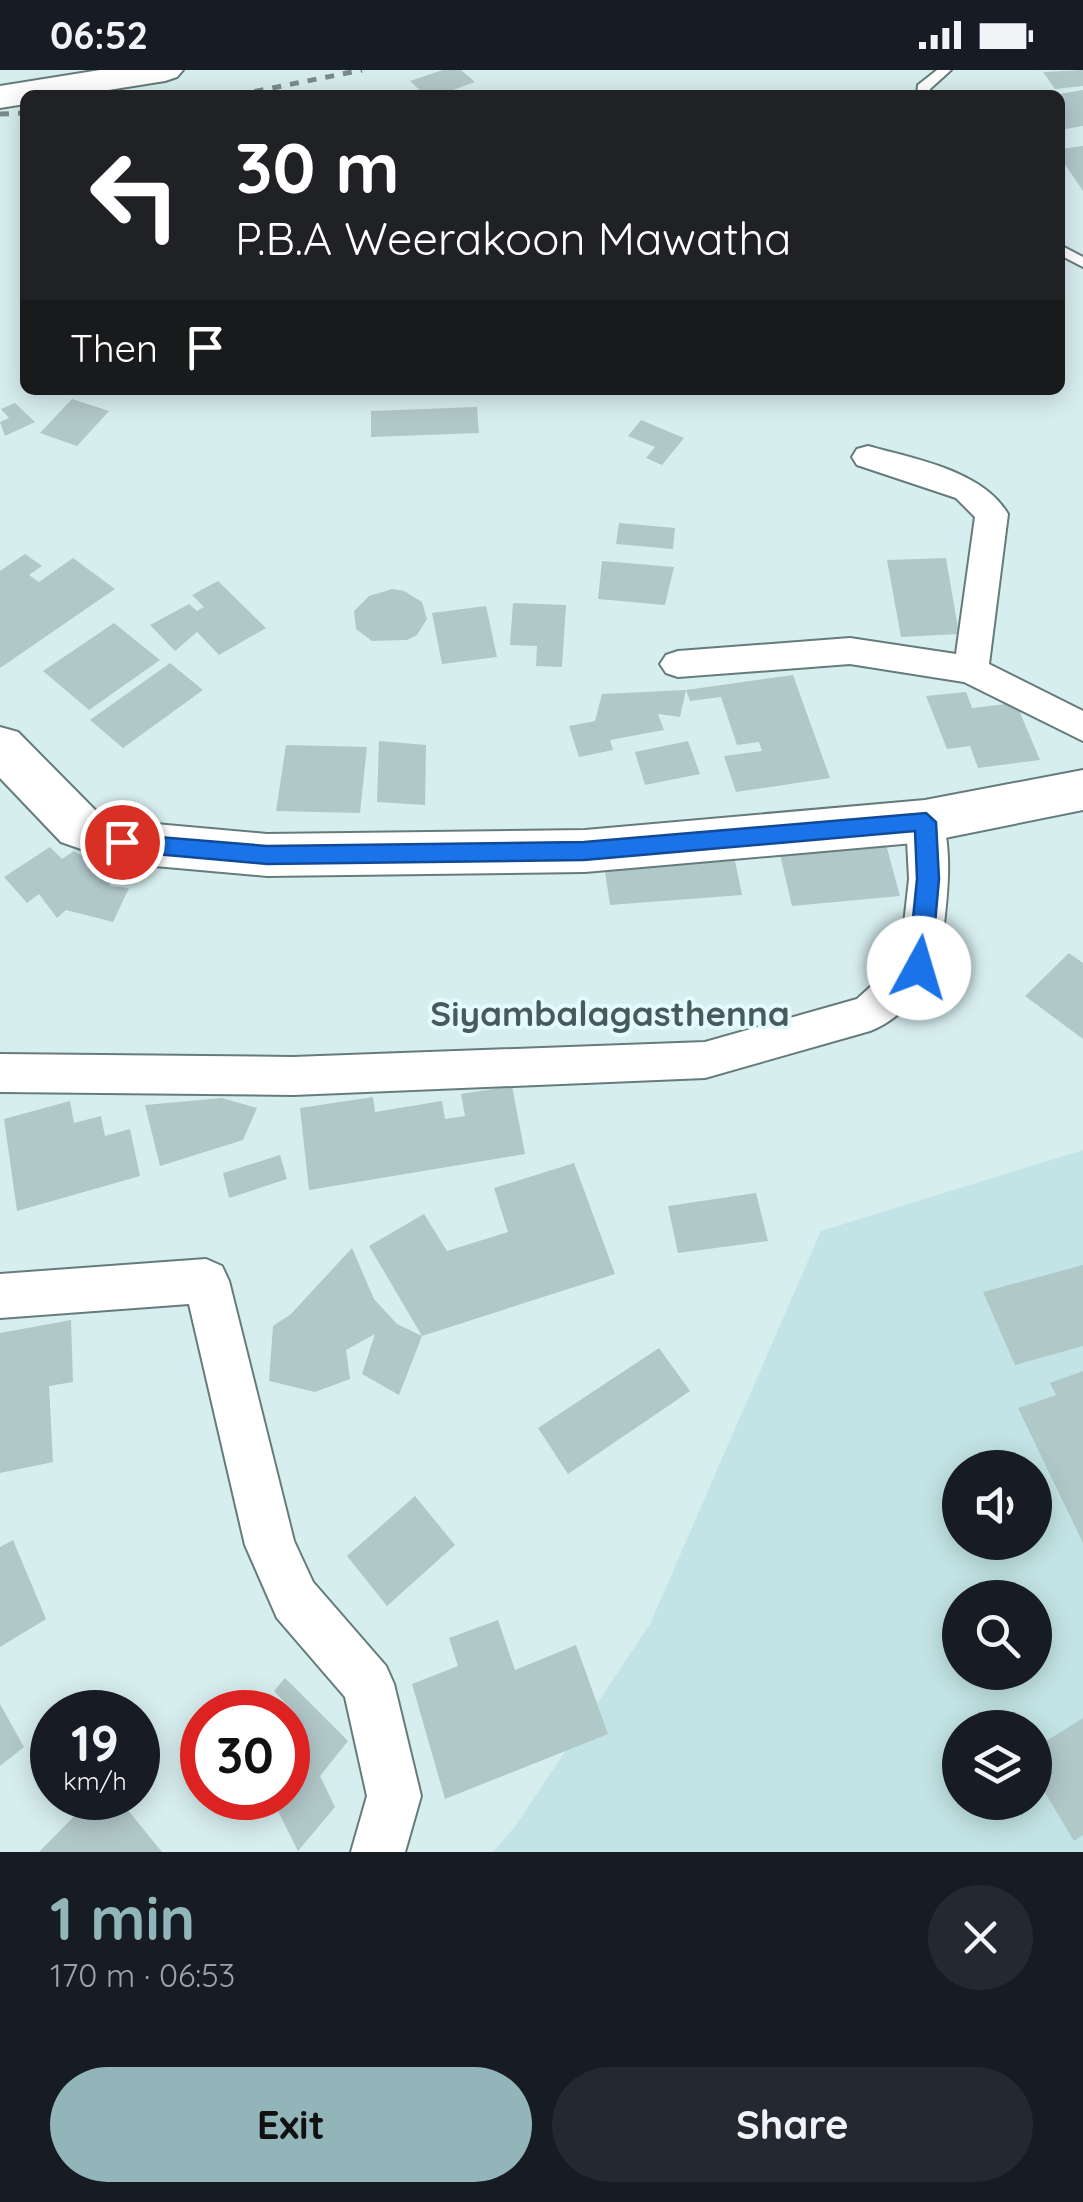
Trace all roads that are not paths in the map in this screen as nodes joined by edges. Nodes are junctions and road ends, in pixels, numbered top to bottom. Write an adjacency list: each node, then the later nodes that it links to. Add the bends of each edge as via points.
1 (165, 70): 3 (street)
2 (946, 70): 4 (lane)
3 (43, 90)
4 (924, 90)
5 (868, 457): 7 (street, via 967,490 992,514)
6 (678, 664): 7 (street, via 850,650)
7 (971, 670): 8 (street)
8 (1083, 727)
9 (0, 746): 11 (street, via 78,827 122,842 267,855 584,851)
10 (1083, 790): 11 (street)
11 (926, 822): 12 (street, via 919,968 870,1014 705,1060 293,1076)
12 (0, 1073)
13 (0, 1296): 14 (street, via 206,1281 270,1545 294,1600 368,1684 394,1796)
14 (378, 1852)

